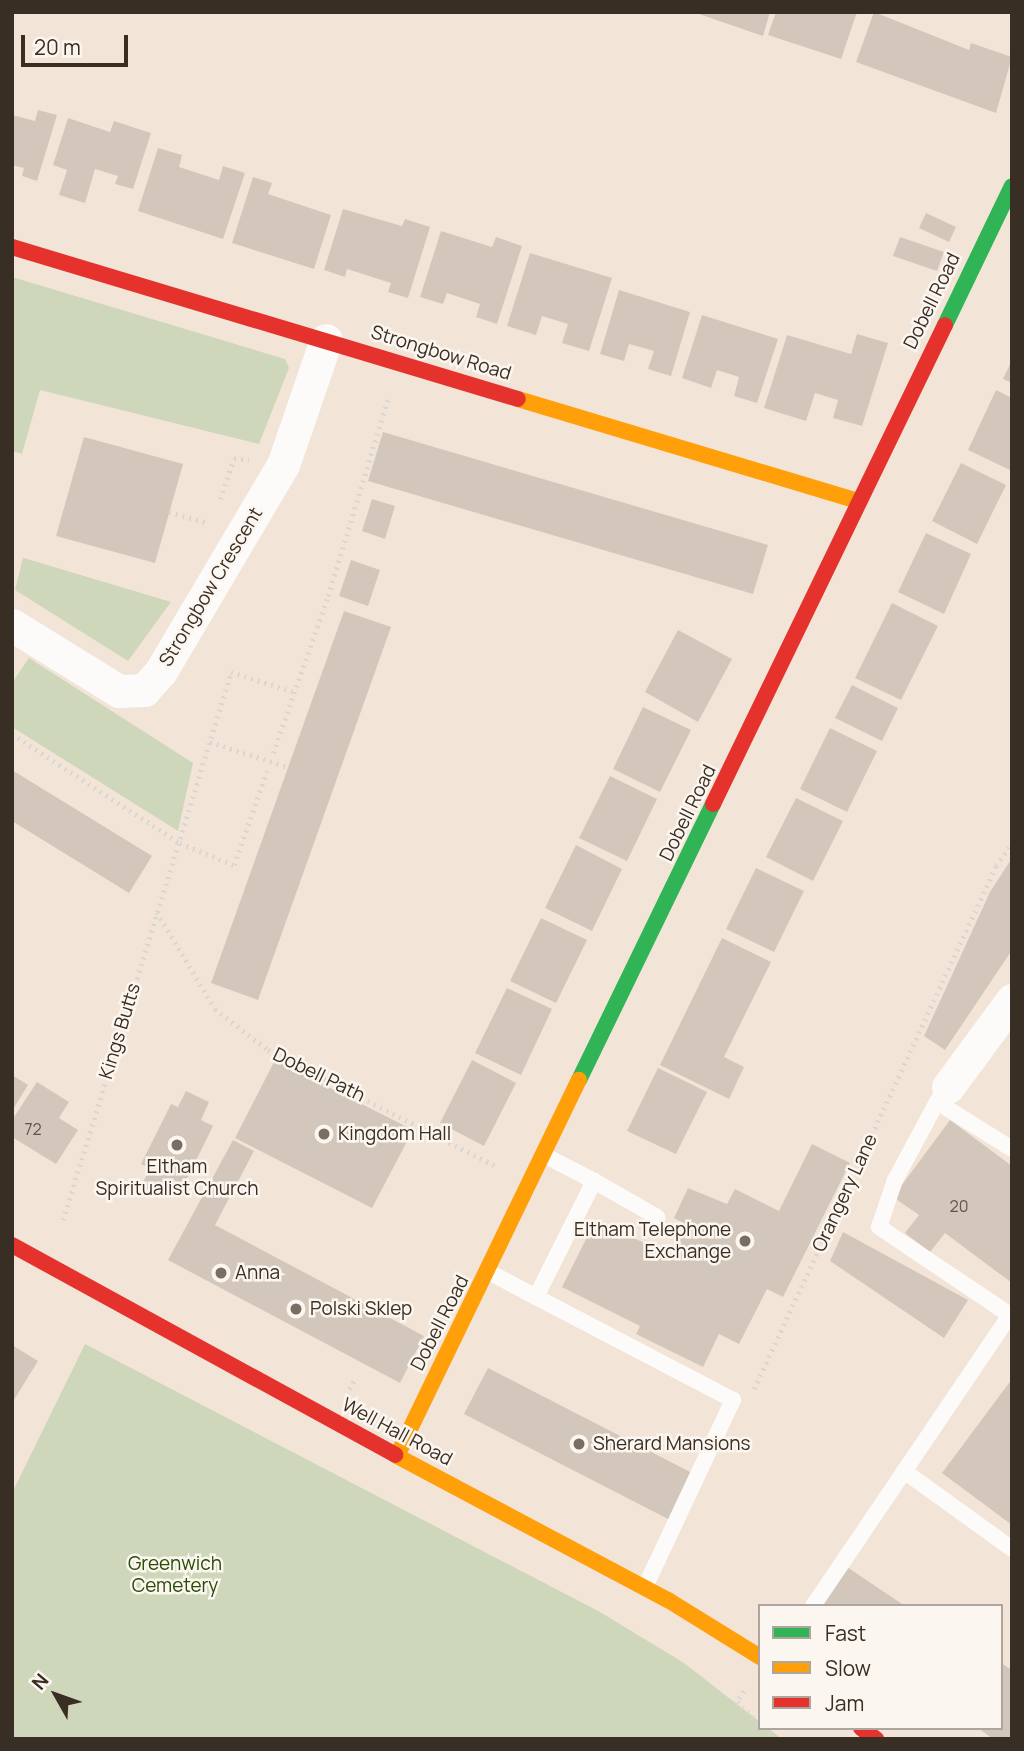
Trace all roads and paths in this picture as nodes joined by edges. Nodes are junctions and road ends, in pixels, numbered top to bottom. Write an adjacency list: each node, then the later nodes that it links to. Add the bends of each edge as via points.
1 (1012, 186): 5 (street, Dobell Road)
2 (12, 247): 3 (street, Strongbow Road)
3 (326, 340): 4 (street, Strongbow Road); 6 (street, Strongbow Crescent, via 283,465 176,648 144,690 119,691)
4 (398, 364): 5 (street, Strongbow Road); 7 (path)
5 (857, 501): 19 (street, Dobell Road)
6 (12, 625)
7 (295, 692): 9 (path, Kings Butts, via 231,672); 10 (path)
8 (12, 734): 13 (path)
9 (210, 742): 11 (path); 13 (path, Kings Butts)
10 (273, 753)
11 (288, 766)
12 (267, 771): 13 (path, via 234,865)
13 (180, 843): 15 (path, Kings Butts)
14 (1012, 843): 27 (path, Orangery Lane, via 996,866)
15 (157, 912): 21 (path, Dobell Path, via 215,1009 268,1050); 23 (path, Kings Butts)
16 (1012, 1000): 17 (street)
17 (942, 1094): 18 (lane); 29 (lane, via 895,1180 879,1227 1010,1315)
18 (1012, 1149)
19 (544, 1155): 20 (lane); 21 (street, Dobell Road)
20 (594, 1181): 22 (lane); 26 (lane)
21 (530, 1184): 25 (street, Dobell Road)
22 (657, 1216)
23 (63, 1220)
24 (12, 1245): 28 (street, Well Hall Road, via 92,1293)
25 (489, 1272): 26 (lane); 28 (street, Dobell Road)
26 (536, 1297): 31 (lane, via 733,1400)
27 (752, 1395)
28 (397, 1456): 31 (street, Well Hall Road)
29 (905, 1471): 30 (lane); 32 (lane)
30 (1012, 1549)
31 (645, 1587): 33 (street, Well Hall Road)
32 (814, 1604)
33 (758, 1656)
34 (744, 1690): 35 (path, via 737,1702)
35 (758, 1722)

